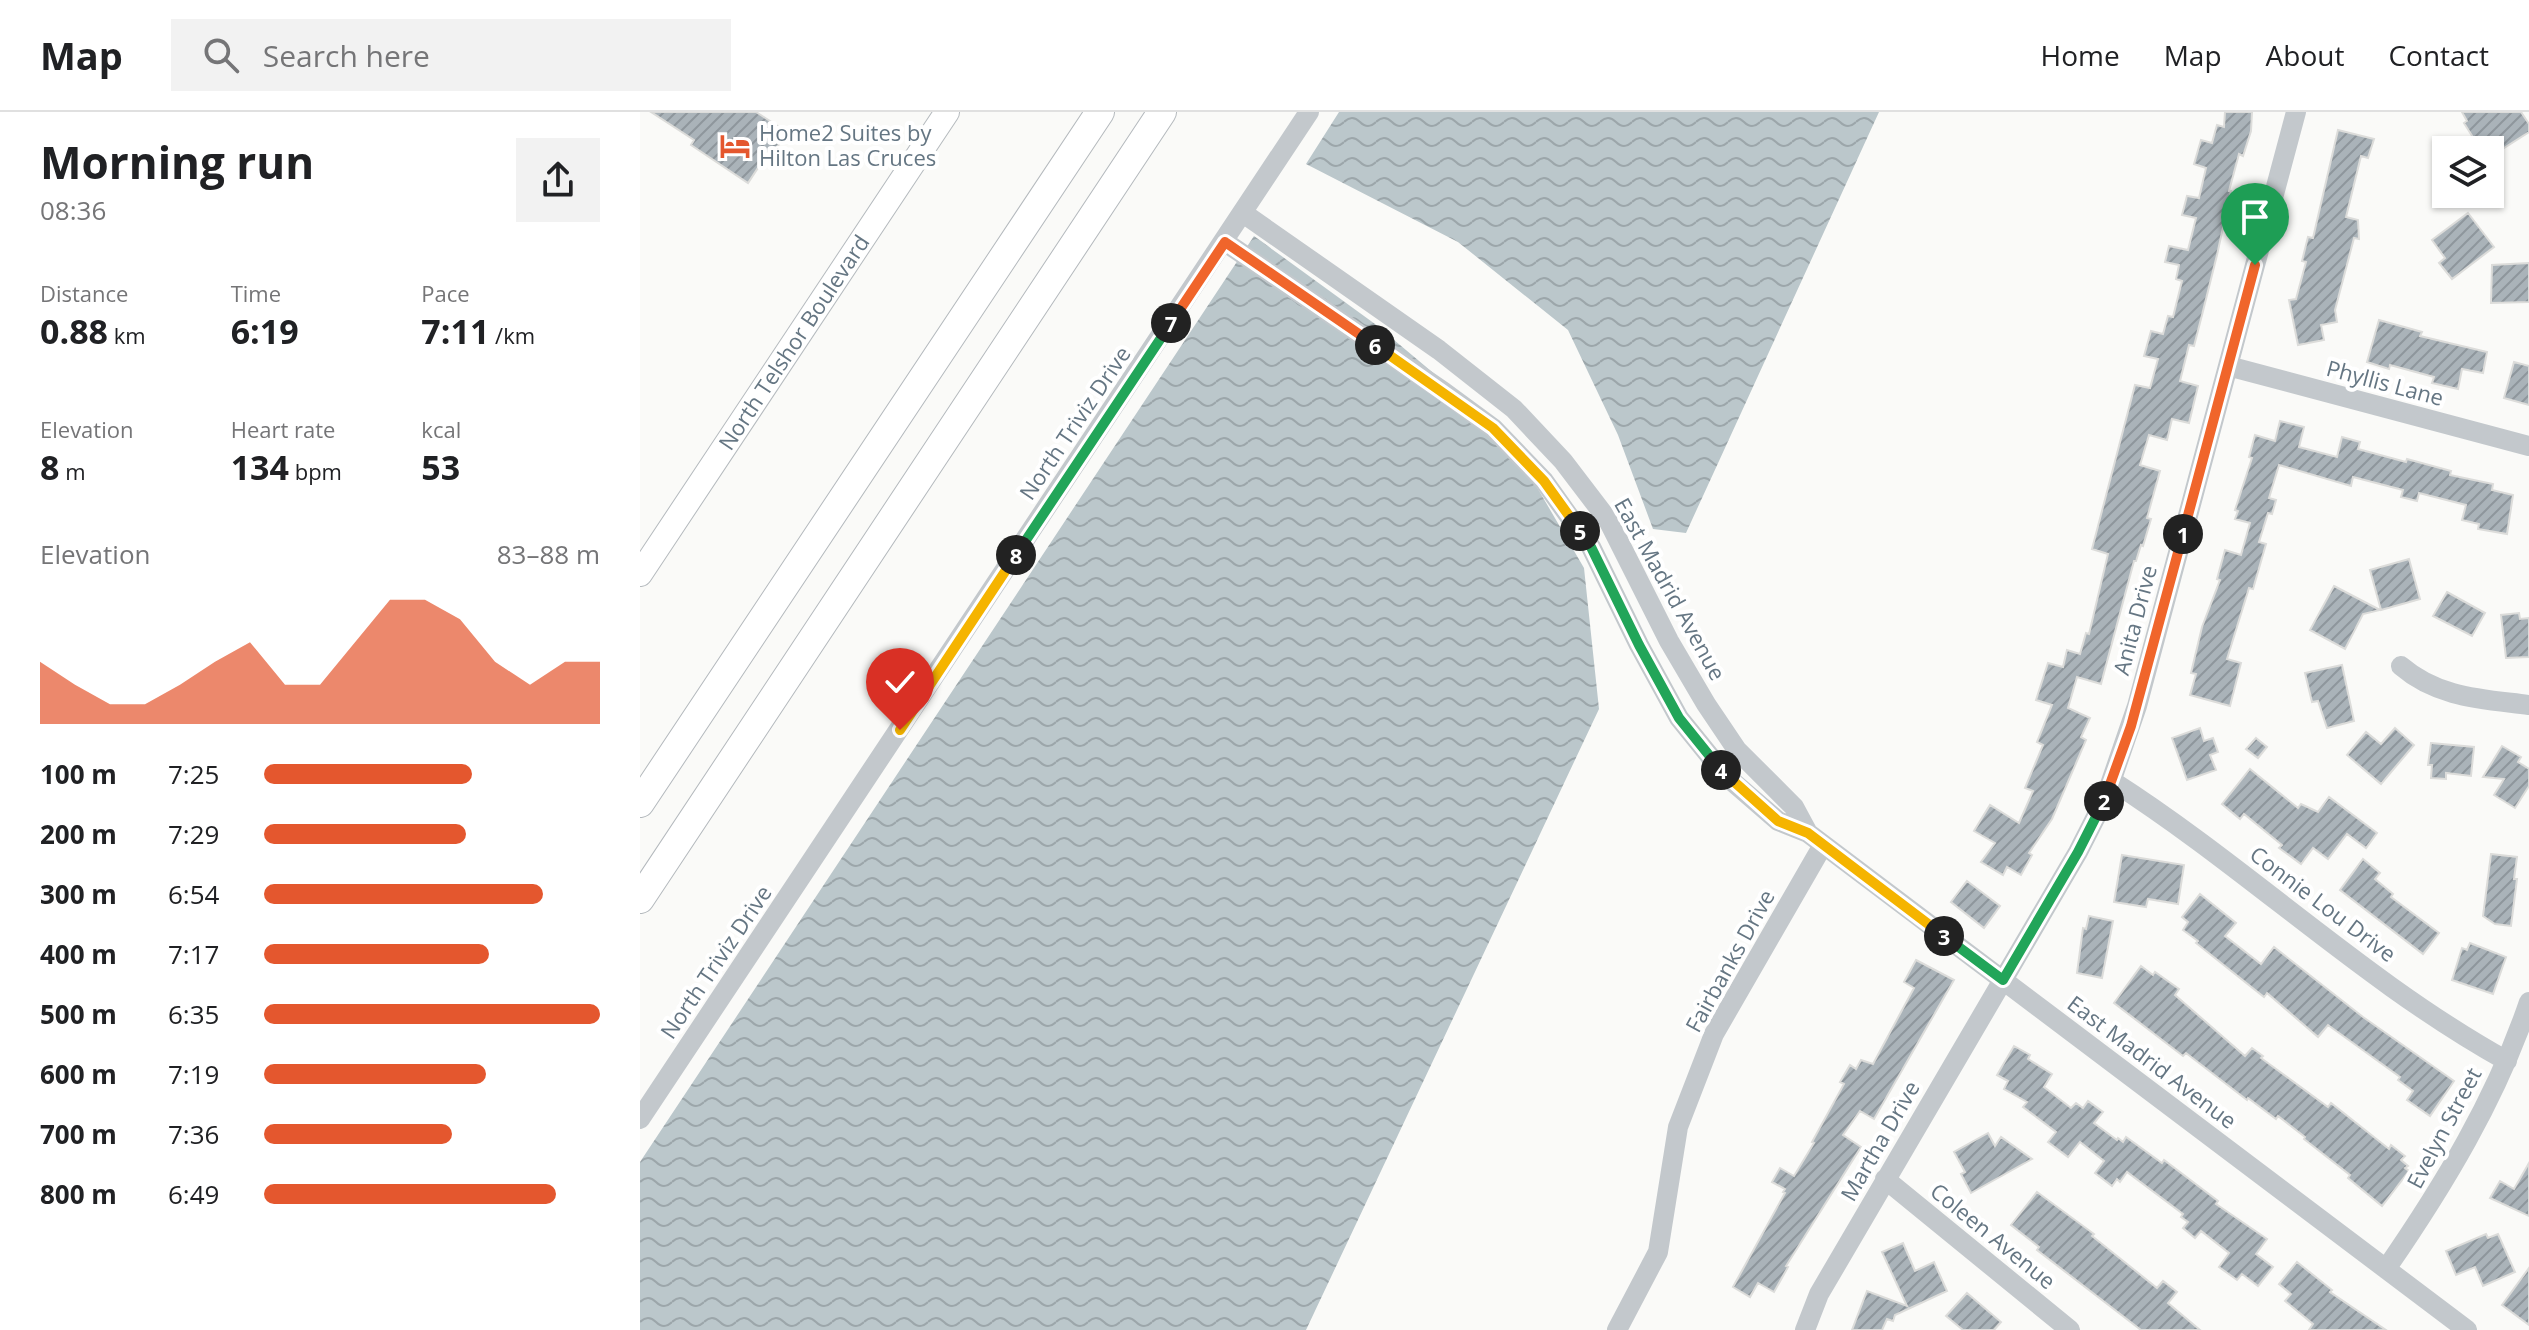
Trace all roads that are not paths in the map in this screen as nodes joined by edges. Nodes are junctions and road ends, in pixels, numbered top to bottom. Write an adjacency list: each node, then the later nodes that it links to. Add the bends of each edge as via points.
1 (947, 112): 10 (main road, North Telshor Boulevard)
2 (1100, 112): 14 (highway)
3 (1162, 112): 16 (highway)
4 (1309, 112): 6 (street, North Triviz Drive)
5 (2296, 112): 8 (street, Anita Drive)
6 (1243, 213): 7 (street, North Triviz Drive); 15 (street, East Madrid Avenue, via 1439,350 1514,409 1563,461 1608,520 1706,704 1737,750 1794,807)
7 (1225, 242): 15 (street, East Madrid Avenue, via 1493,428 1544,481 1591,547 1679,718 1726,776 1778,821); 20 (street, North Triviz Drive)
8 (2228, 366): 9 (street, Phyllis Lane); 13 (street, Anita Drive)
9 (2529, 446)
10 (640, 574)
11 (2401, 666): 12 (street, via 2444,692)
12 (2529, 705)
13 (2112, 781): 17 (street, Anita Drive, via 2088,834); 19 (street, Connie Lou Drive, via 2164,814 2434,1018)
14 (640, 803)
15 (1815, 839): 17 (street, East Madrid Avenue); 23 (street, Fairbanks Drive, via 1714,1034 1678,1127 1658,1252)
16 (640, 899)
17 (2003, 980): 21 (street, Martha Drive); 22 (street, East Madrid Avenue)
18 (2529, 1002): 19 (street, Evelyn Street)
19 (2507, 1061): 22 (street, Evelyn Street, via 2448,1176)
20 (640, 1119)
21 (1885, 1179): 24 (street, Martha Drive, via 1819,1294); 25 (street, Coleen Avenue)
22 (2386, 1269): 26 (street, East Madrid Avenue)
23 (1617, 1330)
24 (1805, 1330)
25 (2070, 1330)
26 (2467, 1330)

